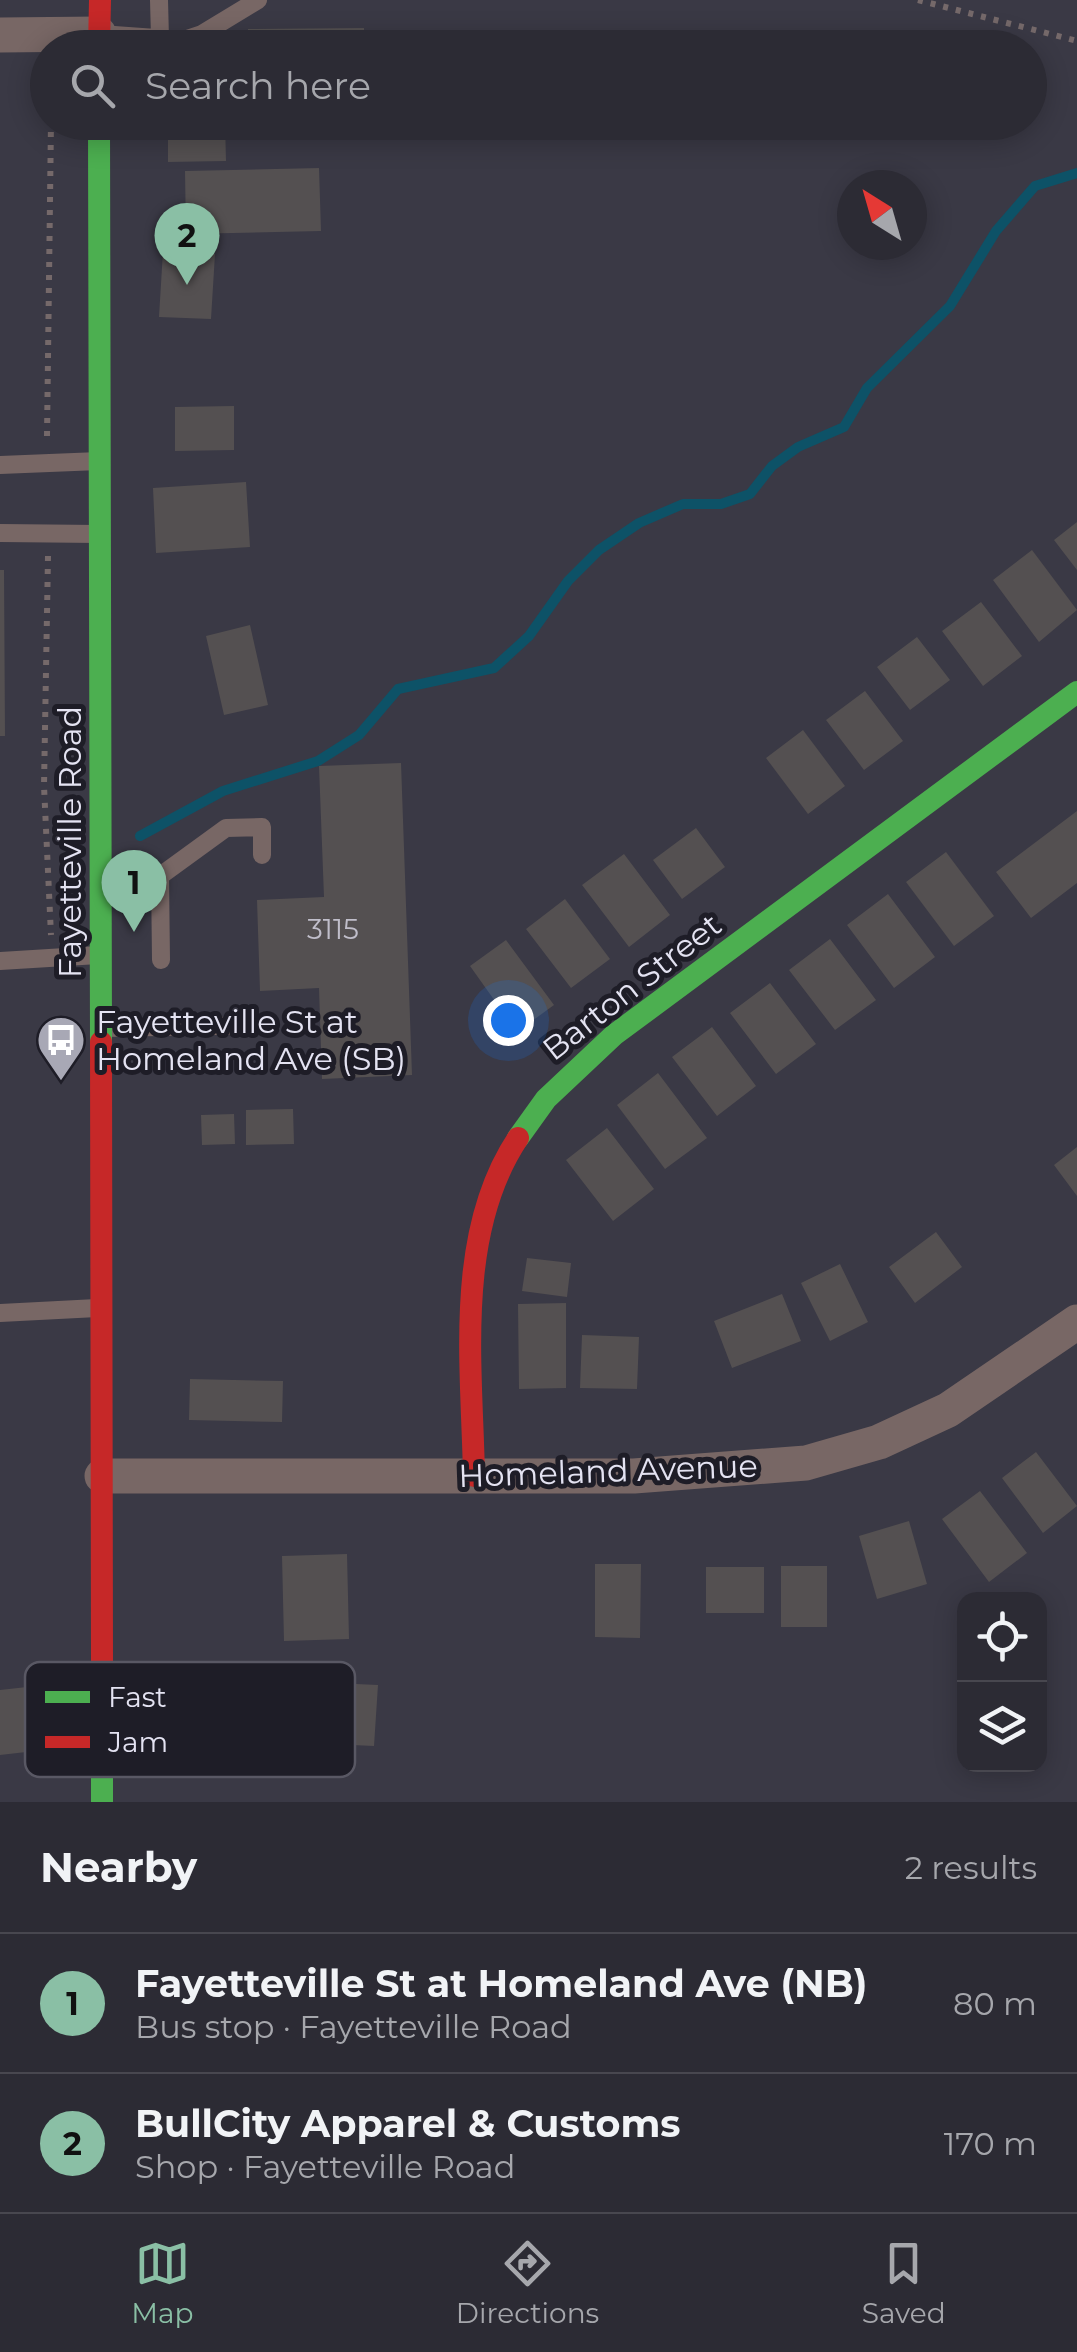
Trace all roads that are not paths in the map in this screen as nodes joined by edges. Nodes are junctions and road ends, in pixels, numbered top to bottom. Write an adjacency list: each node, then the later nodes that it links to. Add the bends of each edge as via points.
1 (159, 0): 5 (lane)
2 (258, 0): 6 (lane)
3 (99, 27): 4 (street)
4 (66, 30)
5 (160, 30)
6 (209, 30)
7 (30, 33): 8 (street)
8 (0, 36)
9 (100, 140): 10 (main road, Fayetteville Road)
10 (101, 461): 11 (lane); 13 (main road, Fayetteville Road)
11 (0, 465)
12 (0, 533): 13 (lane)
13 (102, 534): 17 (main road, Fayetteville Road)
14 (1077, 692): 27 (main road, Barton Street, via 614,1035 535,1111 488,1196 474,1260)
15 (262, 854): 16 (lane, via 262,827 226,828)
16 (160, 876): 17 (lane); 19 (lane)
17 (103, 879): 18 (main road, Fayetteville Road)
18 (103, 955): 20 (lane); 22 (main road, Fayetteville Road)
19 (161, 960)
20 (0, 961)
21 (264, 1024): 22 (lane)
22 (103, 1028): 23 (main road, Fayetteville Road)
23 (102, 1308): 24 (lane); 26 (main road, Fayetteville Road)
24 (0, 1313)
25 (1077, 1322): 27 (street, Homeland Avenue, via 948,1410 839,1455 634,1476)
26 (102, 1476): 27 (street, Homeland Avenue); 28 (main road, Fayetteville Road)
27 (474, 1476)
28 (102, 1662)

